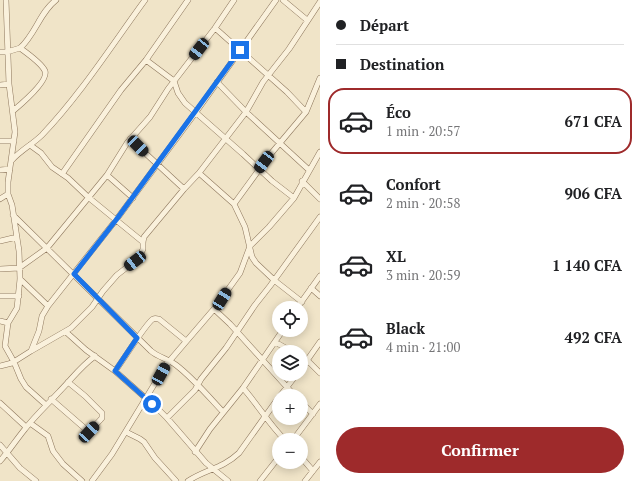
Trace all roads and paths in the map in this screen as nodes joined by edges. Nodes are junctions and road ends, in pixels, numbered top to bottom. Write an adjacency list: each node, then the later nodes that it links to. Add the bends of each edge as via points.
1 (6, 0): 11 (street)
2 (56, 0): 14 (street)
3 (145, 0): 34 (street, via 63,112)
4 (180, 0): 8 (street)
5 (234, 0): 13 (street)
6 (276, 0): 15 (street)
7 (283, 0): 12 (street)
8 (187, 2): 18 (street)
9 (320, 2): 12 (street)
10 (0, 14): 11 (street)
11 (6, 14): 17 (street)
12 (307, 20): 19 (street, via 289,49)
13 (215, 28): 15 (street); 21 (street)
14 (20, 48): 17 (street); 25 (street, via 35,60 46,74 41,84)
15 (240, 50): 19 (street); 22 (street)
16 (0, 52): 17 (street)
17 (7, 52): 23 (street)
18 (146, 60): 21 (street); 43 (street, via 121,90)
19 (268, 75): 27 (street); 28 (street)
20 (320, 78): 28 (street)
21 (174, 81): 26 (street, via 181,99); 30 (street, via 150,117)
22 (217, 82): 26 (street); 27 (street)
23 (9, 84): 24 (street); 25 (street)
24 (0, 85)
25 (13, 111): 32 (street)
26 (196, 112): 29 (street); 37 (street)
27 (246, 112): 29 (street); 33 (street)
28 (306, 112): 33 (street)
29 (225, 138): 39 (street); 42 (street)
30 (130, 139): 37 (street); 44 (street)
31 (0, 141): 32 (street)
32 (14, 141): 36 (street)
33 (280, 143): 39 (street); 41 (street)
34 (30, 145): 36 (street); 43 (street)
35 (320, 152): 41 (street)
36 (11, 161): 38 (street)
37 (157, 165): 46 (street); 49 (street)
38 (10, 169): 40 (street); 47 (street)
39 (259, 169): 50 (street); 53 (street)
40 (0, 170)
41 (309, 170): 45 (street)
42 (199, 173): 46 (street); 53 (street)
43 (62, 174): 48 (street)
44 (106, 174): 48 (street); 49 (street)
45 (302, 181): 50 (street); 52 (street)
46 (184, 189): 59 (street)
47 (8, 194): 51 (street); 54 (street)
48 (88, 197): 56 (street); 61 (street)
49 (133, 198): 56 (street)
50 (294, 198): 60 (street)
51 (0, 199)
52 (320, 199)
53 (234, 204): 60 (street, via 245,227)
54 (13, 215): 57 (street); 61 (street)
55 (320, 216): 67 (street)
56 (116, 220): 59 (street); 64 (street)
57 (16, 237): 58 (street); 62 (street)
58 (0, 241)
59 (142, 242): 72 (street, via 140,256 117,275)
60 (250, 246): 67 (street, via 256,263); 76 (street, via 240,273)
61 (47, 248): 62 (street); 64 (street)
62 (20, 268): 63 (street); 66 (street)
63 (0, 269)
64 (74, 274): 72 (street); 75 (street)
65 (320, 276): 68 (street)
66 (20, 280): 70 (street); 75 (street)
67 (274, 280): 73 (street); 80 (street)
68 (311, 288): 71 (street); 74 (street)
69 (0, 296): 70 (street)
70 (19, 296): 78 (street, via 18,308)
71 (320, 296)
72 (98, 299): 79 (street); 82 (street)
73 (301, 301)
74 (303, 301)
75 (48, 306): 87 (street, via 42,316)
76 (214, 309): 80 (street); 83 (street)
77 (0, 321): 78 (street)
78 (8, 323): 92 (street, via 5,346)
79 (66, 332): 87 (street); 88 (street)
80 (237, 333): 90 (street); 98 (street)
81 (278, 337): 84 (street)
82 (137, 338): 83 (street, via 155,318); 89 (street, via 157,356); 94 (street)
83 (186, 341): 89 (street)
84 (275, 342): 86 (street); 90 (street)
85 (320, 342): 91 (street)
86 (280, 345)
87 (31, 351): 92 (street)
88 (94, 356): 94 (street); 97 (street)
89 (169, 360): 98 (street); 101 (street)
90 (263, 360): 99 (street); 100 (street)
91 (308, 361): 95 (street)
92 (14, 362): 93 (street); 105 (street, via 26,387)
93 (0, 366)
94 (115, 371): 101 (street)
95 (320, 373)
96 (292, 381): 100 (street)
97 (68, 382): 102 (street); 102 (street, via 102,413 102,418 89,432)
98 (198, 385): 108 (street); 111 (street)
99 (243, 388): 108 (street); 110 (street)
100 (287, 388)
101 (145, 398): 111 (street); 113 (street)
102 (52, 400): 105 (street)
103 (0, 403): 112 (street)
104 (320, 404): 109 (street)
105 (46, 405): 112 (street)
106 (272, 406): 110 (street)
107 (308, 409): 109 (street)
108 (223, 412): 117 (street)
109 (313, 414): 115 (street)
110 (265, 416): 114 (street); 123 (street, via 239,452 225,464)
111 (167, 418): 117 (street)
112 (28, 425): 118 (street); 126 (street, via 48,436 53,451)
113 (126, 432): 127 (street); 128 (street, via 144,442)
114 (279, 433)
115 (298, 433)
116 (0, 445): 118 (street)
117 (195, 452): 123 (street)
118 (8, 453): 119 (street); 125 (street, via 20,468)
119 (0, 461)
120 (320, 462): 124 (street)
121 (308, 465): 124 (street)
122 (272, 466): 131 (street)
123 (213, 469): 129 (street); 130 (street)
124 (313, 471): 132 (street)
125 (36, 481)
126 (82, 481)
127 (92, 481)
128 (176, 481)
129 (188, 481)
130 (228, 481)
131 (260, 481)
132 (305, 481)

